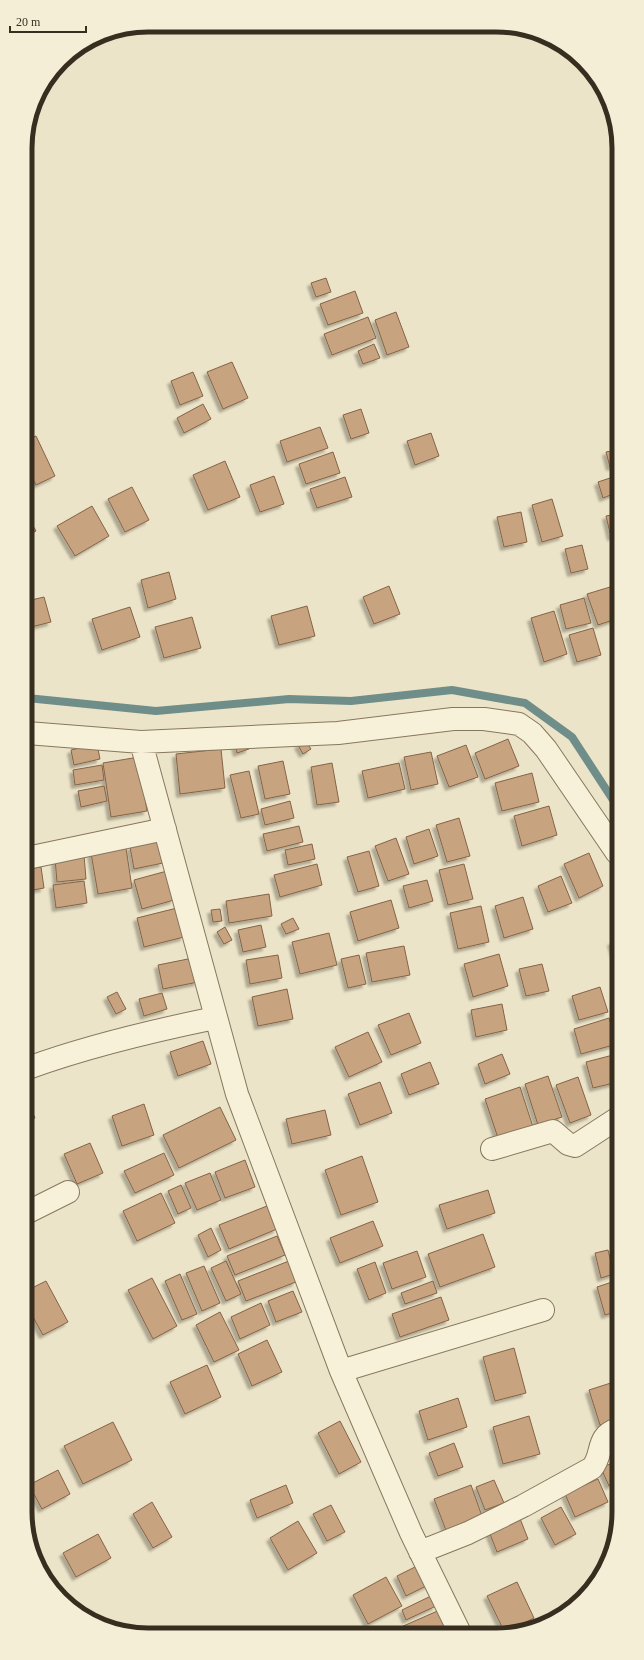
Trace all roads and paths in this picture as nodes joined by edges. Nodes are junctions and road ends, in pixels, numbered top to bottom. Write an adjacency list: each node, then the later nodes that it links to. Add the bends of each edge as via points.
1 (32, 734): 2 (street)
2 (141, 742): 3 (street); 4 (street, via 338,733 453,719 484,719 519,724 532,733 546,749)
3 (166, 829): 5 (street); 6 (street)
4 (612, 846)
5 (32, 857)
6 (215, 1018): 7 (street, via 165,1028 61,1056); 13 (street, via 237,1094)
7 (32, 1067)
8 (612, 1122): 9 (street, via 575,1146 568,1144 553,1131)
9 (492, 1150)
10 (68, 1192): 11 (street)
11 (32, 1210)
12 (543, 1310): 13 (street)
13 (341, 1371): 15 (street)
14 (612, 1432): 15 (street, via 602,1441 592,1468 468,1533)
15 (420, 1552): 16 (street)
16 (458, 1628)

